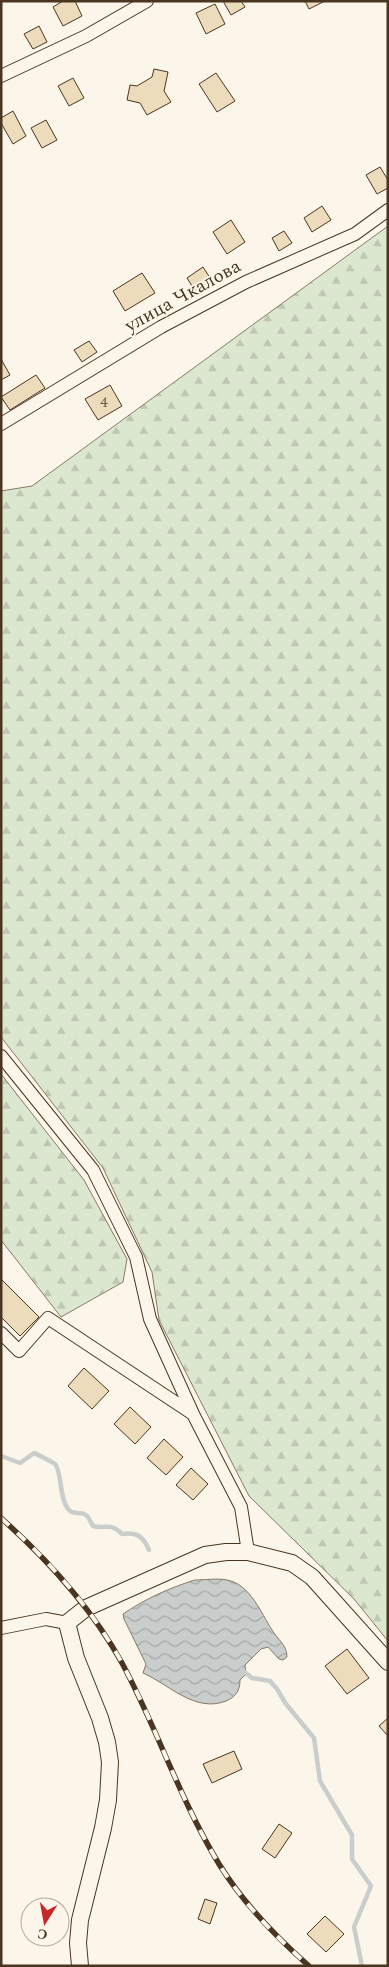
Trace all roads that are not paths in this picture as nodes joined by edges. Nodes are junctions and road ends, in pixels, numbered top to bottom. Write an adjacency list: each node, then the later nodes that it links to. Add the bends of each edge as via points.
1 (147, 1): 2 (street, via 86,36)
2 (1, 76)
3 (388, 210): 4 (street, улица Чкалова, via 355,234 246,282 161,327)
4 (1, 424)
5 (1, 1056): 7 (street, via 92,1170 136,1258 150,1319)
6 (1, 1333): 7 (street, via 19,1351 48,1318)
7 (193, 1414): 8 (street, via 242,1507)
8 (248, 1552): 9 (street, via 205,1555 86,1608); 11 (street, via 292,1563 312,1577)
9 (67, 1623): 10 (street, via 46,1619); 12 (street, via 76,1658 100,1718 110,1762 103,1828 80,1920)
10 (1, 1628)
11 (388, 1662)
12 (80, 1966)

